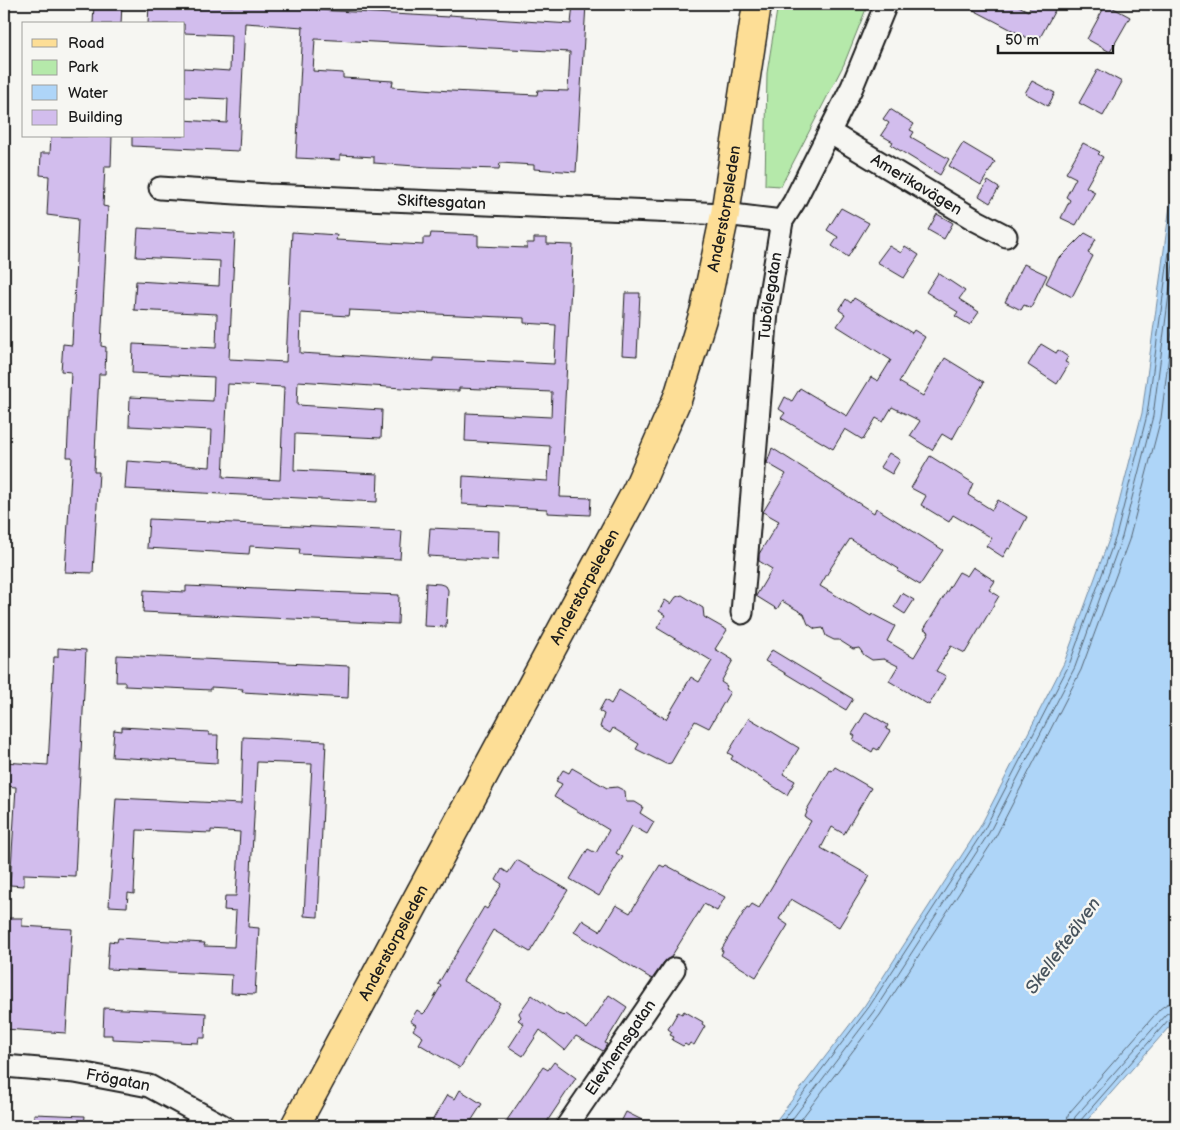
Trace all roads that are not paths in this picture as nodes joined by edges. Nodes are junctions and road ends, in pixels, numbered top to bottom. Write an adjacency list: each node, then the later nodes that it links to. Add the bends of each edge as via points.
1 (757, 4): 5 (main road, Anderstorpsleden)
2 (886, 4): 3 (street, Tubölegatan)
3 (829, 132): 6 (street, Tubölegatan); 7 (street, Amerikavägen)
4 (160, 188): 5 (street, Skiftesgatan)
5 (725, 214): 6 (street, Skiftesgatan); 12 (main road, Anderstorpsleden, via 705,309 678,397 637,490)
6 (782, 221): 8 (street, Tubölegatan, via 767,312)
7 (1006, 236)
8 (742, 613)
9 (674, 969): 13 (street, Elevhemsgatan)
10 (4, 1066): 11 (street, Frögatan, via 75,1072 149,1086)
11 (223, 1126)
12 (295, 1126)
13 (567, 1126)

